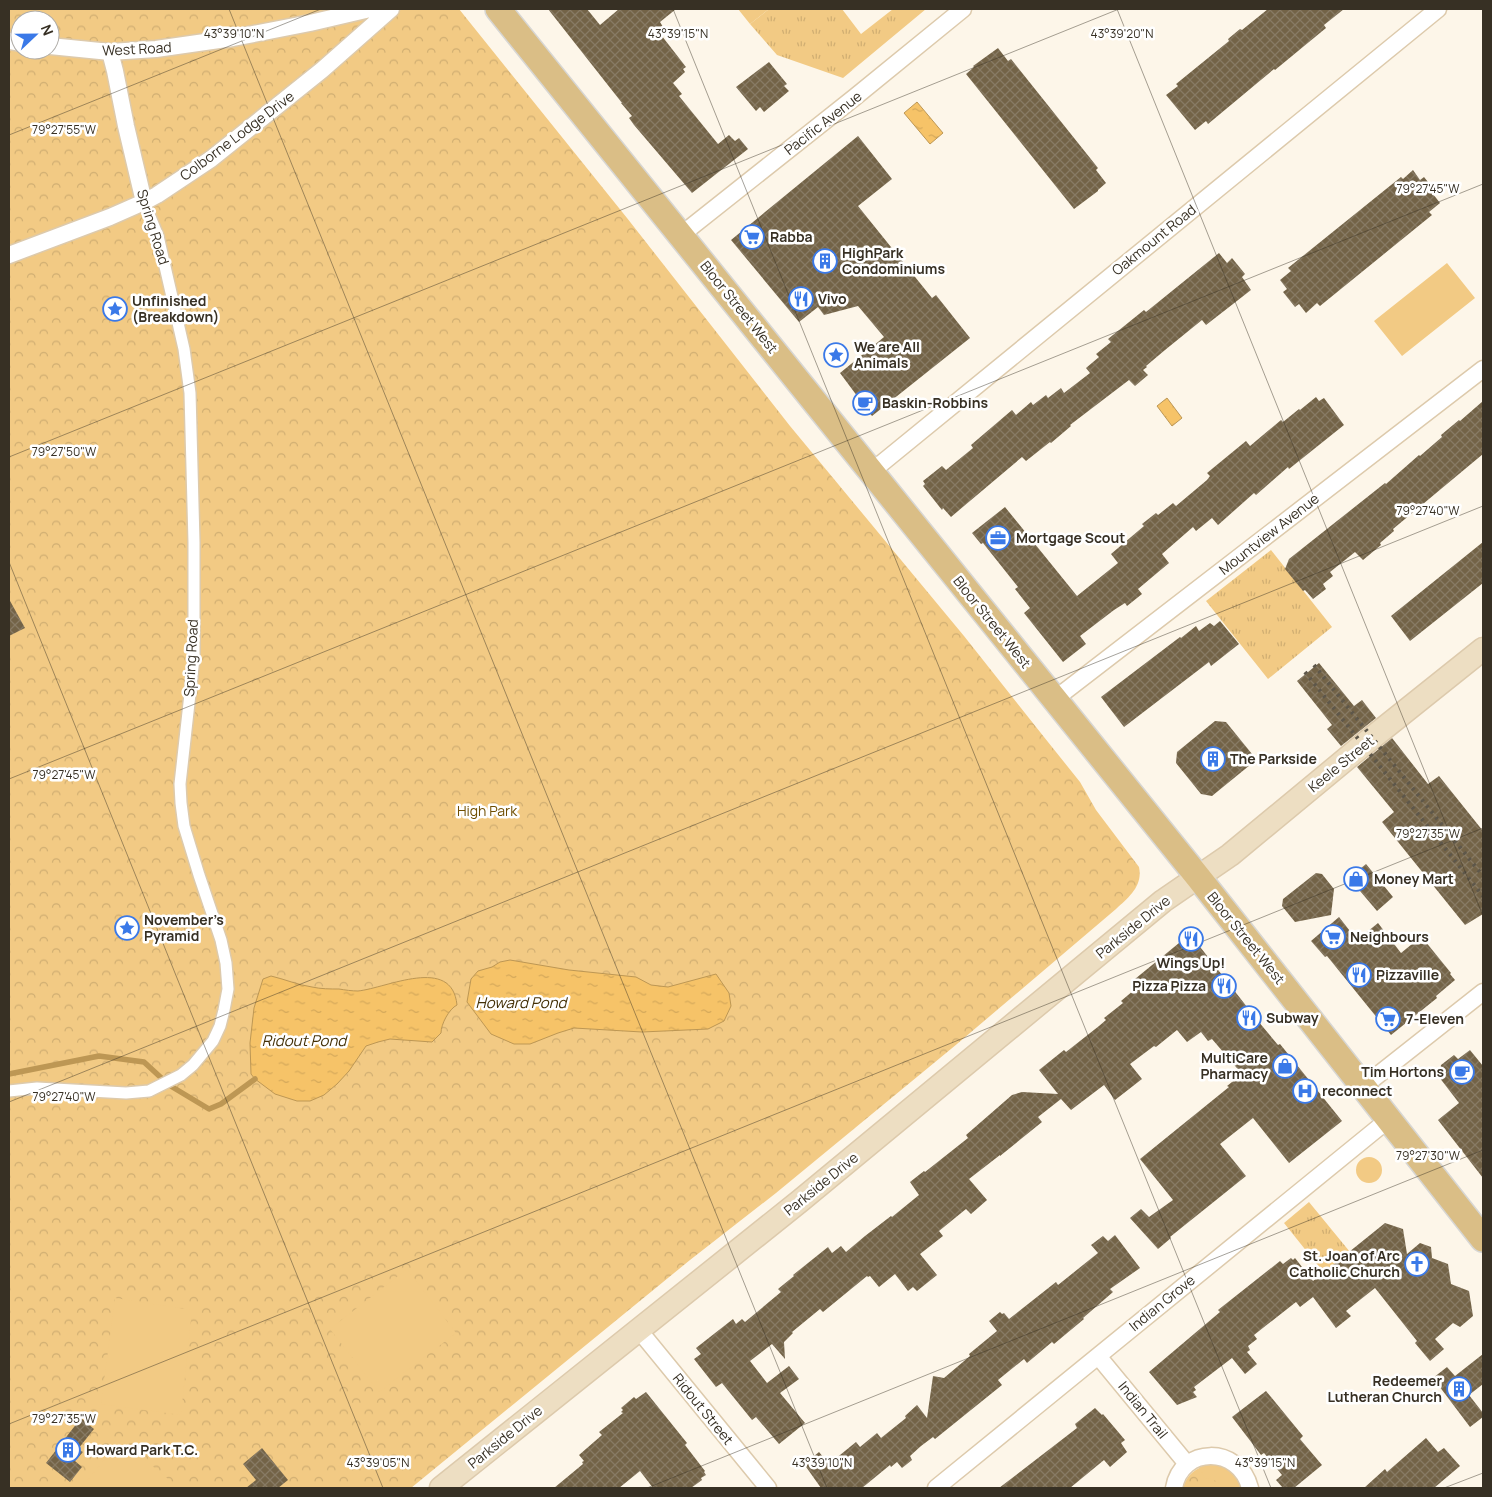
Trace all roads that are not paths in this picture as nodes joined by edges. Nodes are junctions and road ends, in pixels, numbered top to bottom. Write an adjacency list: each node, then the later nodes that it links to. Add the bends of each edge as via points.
1 (370, 9): 7 (street, West Road, via 233,38)
2 (392, 9): 8 (street, Colborne Lodge Drive, via 210,160)
3 (498, 9): 9 (main road, Bloor Street West)
4 (963, 9): 9 (street, Pacific Avenue)
5 (1438, 9): 12 (street, Oakmount Road)
6 (60, 47): 7 (street, West Road)
7 (110, 52): 8 (street, Spring Road)
8 (144, 202): 10 (street, Colborne Lodge Drive); 18 (street, Spring Road, via 158,236 184,349 190,393 194,658 180,784 181,803 187,834 221,940 228,989 220,1026 213,1040 181,1075 149,1091 126,1093 37,1088)
9 (681, 235): 12 (main road, Bloor Street West)
10 (9, 255)
11 (1483, 369): 14 (street, Mountview Avenue)
12 (871, 472): 14 (main road, Bloor Street West)
13 (1483, 650): 15 (main road, Keele Street, via 1230,855)
14 (1055, 699): 15 (main road, Bloor Street West)
15 (1198, 877): 17 (main road, Bloor Street West); 21 (main road, Parkside Drive, via 1163,901 800,1201)
16 (1483, 992): 17 (street)
17 (1364, 1086): 19 (main road, Bloor Street West)
18 (9, 1091)
19 (1389, 1119): 20 (main road, Bloor Street West); 22 (street, Indian Grove)
20 (1483, 1239)
21 (638, 1329): 24 (main road, Parkside Drive); 25 (street, Ridout Street)
22 (1098, 1356): 23 (street, Indian Trail); 26 (street, Indian Grove)
23 (1187, 1464): 27 (street, via 1178,1474); 28 (street, via 1209,1456 1232,1461 1248,1480)
24 (441, 1488)
25 (768, 1488)
26 (936, 1488)
27 (1174, 1488)
28 (1250, 1488)

